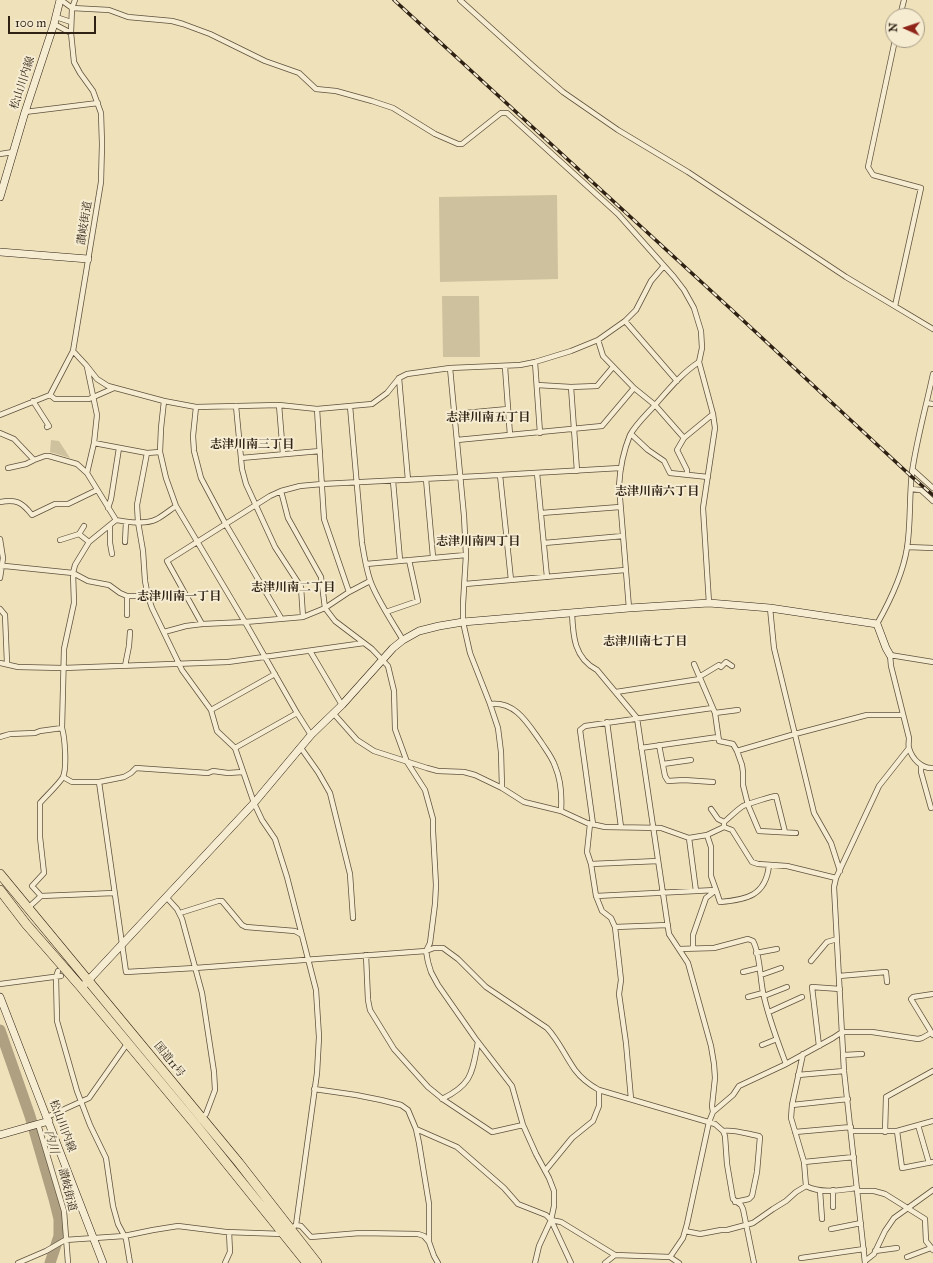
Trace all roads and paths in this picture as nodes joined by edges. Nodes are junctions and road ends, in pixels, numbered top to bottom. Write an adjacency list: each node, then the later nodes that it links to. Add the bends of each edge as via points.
1 (60, 0): 4 (street); 5 (street, 松山川内線)
2 (75, 0): 4 (street, 讃岐街道)
3 (460, 0): 17 (street, via 563,92 846,277)
4 (72, 8): 6 (street, 讃岐街道); 16 (street, via 109,10 128,17 183,24 299,74 316,89 336,91 393,108 458,144 462,144 501,113 507,113 618,214)
5 (55, 21): 6 (street); 7 (street); 10 (street, 松山川内線)
6 (71, 22): 7 (street, 讃岐街道)
7 (71, 33): 9 (street, 讃岐街道, via 74,62)
8 (893, 48): 17 (street, via 868,167 874,175 921,188)
9 (98, 103): 10 (street); 15 (street, 讃岐街道, via 102,122 100,182)
10 (25, 112): 11 (street, 松山川内線)
11 (13, 152): 12 (street); 13 (street, 松山川内線)
12 (0, 154)
13 (0, 197)
14 (0, 252): 15 (street)
15 (88, 259): 21 (street, 讃岐街道)
16 (663, 267): 18 (street, via 651,281 636,310); 23 (street, via 684,290 694,308 701,331 702,348)
17 (895, 306): 19 (street)
18 (625, 321): 20 (street); 30 (street)
19 (933, 329)
20 (598, 340): 22 (street); 26 (street, via 603,356)
21 (73, 351): 24 (street); 35 (street, 讃岐街道)
22 (535, 362): 25 (street); 31 (street)
23 (699, 362): 30 (street); 49 (street)
24 (86, 365): 33 (street, via 97,380); 36 (street)
25 (505, 366): 27 (street); 47 (street)
26 (613, 367): 32 (street, via 597,386); 34 (street)
27 (450, 368): 29 (street, via 407,374); 48 (street)
28 (933, 374): 39 (street)
29 (399, 378): 44 (street, via 387,393 372,404); 79 (street)
30 (677, 381): 42 (street)
31 (536, 385): 32 (street); 54 (street)
32 (571, 387): 52 (street)
33 (114, 388): 36 (street); 37 (street)
34 (634, 388): 42 (street); 52 (street, via 602,426)
35 (50, 395): 36 (street, via 56,399); 38 (street)
36 (93, 397): 59 (street, via 97,415)
37 (164, 401): 45 (street); 63 (street)
38 (33, 402): 50 (street); 51 (street, via 46,419 49,426)
39 (927, 403): 40 (street); 70 (street, via 920,424)
40 (933, 404)
41 (278, 405): 43 (street); 46 (street); 64 (street)
42 (655, 405): 55 (street); 57 (street)
43 (236, 406): 45 (street); 65 (street)
44 (350, 406): 46 (street); 80 (street)
45 (196, 407): 96 (street, via 193,436 200,478)
46 (317, 409): 61 (street)
47 (508, 409): 48 (street); 56 (street)
48 (454, 414): 58 (street)
49 (713, 414): 57 (street); 76 (street, via 715,428)
50 (0, 415)
51 (47, 428)
52 (574, 430): 54 (street); 69 (street)
53 (0, 433): 66 (street, via 14,439)
54 (540, 433): 56 (street)
55 (631, 434): 68 (street); 73 (street, via 664,461 670,473)
56 (510, 435): 58 (street)
57 (684, 438): 73 (street, via 677,450)
58 (457, 440): 75 (street)
59 (94, 443): 60 (street); 71 (street)
60 (119, 448): 62 (street); 91 (street)
61 (320, 451): 64 (street); 81 (street)
62 (147, 452): 63 (street); 95 (street, via 137,505)
63 (160, 452): 89 (street)
64 (282, 454): 65 (street)
65 (241, 458): 88 (street, via 246,484)
66 (34, 460): 67 (street); 71 (street, via 45,456 56,457 77,464)
67 (8, 468)
68 (620, 468): 69 (street); 90 (street)
69 (577, 470): 72 (street)
70 (913, 470): 82 (street); 83 (street)
71 (87, 473): 84 (street)
72 (537, 473): 74 (street); 92 (street)
73 (687, 474): 76 (street)
74 (500, 475): 75 (street); 120 (street)
75 (460, 477): 77 (street); 110 (street)
76 (708, 477): 126 (street, via 704,508)
77 (426, 479): 79 (street); 111 (street)
78 (393, 480): 79 (street); 80 (street); 112 (street)
79 (408, 480)
80 (357, 482): 81 (street); 114 (street)
81 (322, 484): 85 (street); 123 (street, via 324,519)
82 (933, 488)
83 (911, 489): 86 (street, via 920,490); 107 (street)
84 (97, 490): 87 (street, via 68,504 55,504 32,514 18,502); 91 (street)
85 (281, 491): 88 (street); 127 (street, via 288,518 321,577)
86 (933, 501)
87 (0, 502)
88 (255, 505): 96 (street); 134 (street, via 275,546 301,587)
89 (176, 506): 95 (street, via 156,520); 103 (street)
90 (620, 507): 92 (street); 100 (street)
91 (108, 508): 93 (street)
92 (541, 513): 106 (street)
93 (116, 520): 94 (street); 98 (street)
94 (126, 522): 95 (street); 105 (street)
95 (138, 522): 125 (street)
96 (225, 523): 103 (street); 135 (street)
97 (84, 526): 99 (street)
98 (110, 526): 104 (street); 109 (street)
99 (79, 534): 102 (street); 104 (street)
100 (622, 536): 106 (street); 116 (street)
101 (0, 539): 115 (street, via 3,552)
102 (60, 540)
103 (198, 541): 136 (street); 138 (street, via 167,561)
104 (89, 542): 117 (street, via 75,565)
105 (125, 542)
106 (544, 543): 118 (street)
107 (907, 547): 108 (street); 139 (street, via 898,581)
108 (933, 548)
109 (112, 554)
110 (466, 555): 111 (street); 122 (street)
111 (433, 557): 113 (street)
112 (400, 560): 113 (street); 114 (street)
113 (409, 560): 131 (street, via 418,601)
114 (366, 564): 121 (street)
115 (1, 567): 117 (street); 119 (street)
116 (625, 570): 118 (street); 128 (street)
117 (74, 573): 124 (street, via 88,581 110,585); 155 (street, via 74,603 66,635)
118 (547, 577): 120 (street)
119 (0, 578)
120 (510, 580): 122 (street)
121 (370, 581): 123 (street); 131 (street)
122 (465, 584): 137 (street)
123 (349, 592): 127 (street)
124 (127, 596): 125 (street); 133 (street)
125 (148, 596): 141 (street)
126 (710, 603): 128 (street); 129 (street)
127 (325, 608): 134 (street); 143 (street, via 335,621)
128 (629, 608): 132 (street)
129 (770, 608): 139 (street); 171 (street, via 774,648)
130 (0, 609): 150 (street, via 5,615)
131 (386, 612): 142 (street)
132 (572, 613): 137 (street); 158 (street, via 572,630 579,654)
133 (127, 615)
134 (303, 617): 135 (street)
135 (281, 618): 136 (street)
136 (245, 622): 138 (street); 146 (street)
137 (463, 622): 142 (street, via 420,631); 159 (street, via 470,653)
138 (202, 624): 141 (street)
139 (877, 624): 145 (street)
140 (130, 632): 153 (street)
141 (164, 632): 151 (street)
142 (403, 640): 147 (street)
143 (364, 643): 144 (street); 147 (street)
144 (310, 651): 146 (street); 160 (street)
145 (890, 655): 148 (street); 167 (street)
146 (265, 657): 151 (street); 156 (street)
147 (382, 659): 160 (street); 182 (street, via 392,677 395,729)
148 (933, 662)
149 (0, 663): 150 (street)
150 (7, 663): 155 (street, via 18,667)
151 (179, 664): 153 (street); 162 (street)
152 (694, 664): 157 (street)
153 (125, 666): 155 (street)
154 (732, 666): 157 (street, via 726,662 718,665)
155 (63, 668): 170 (street)
156 (275, 674): 162 (street); 164 (street)
157 (700, 678): 158 (street); 161 (street)
158 (616, 692): 168 (street)
159 (490, 704): 190 (street, via 500,740); 195 (street, via 508,706 520,713 550,754 556,766 561,788)
160 (342, 705): 166 (street)
161 (712, 708): 165 (street); 168 (street)
162 (211, 710): 176 (street, via 217,731)
163 (738, 710): 165 (street)
164 (297, 713): 172 (street); 176 (street)
165 (715, 713): 174 (street)
166 (334, 714): 172 (street); 182 (street, via 357,740 374,751)
167 (903, 715): 171 (street, via 867,715); 179 (street)
168 (637, 718): 169 (street); 178 (street)
169 (607, 722): 196 (street, via 585,726 580,730); 198 (street)
170 (62, 728): 173 (street); 187 (street, via 66,750)
171 (795, 734): 180 (street); 207 (street, via 814,813 831,843)
172 (311, 735): 177 (street)
173 (0, 737)
174 (718, 737): 175 (street); 180 (street, via 718,741 733,744)
175 (660, 745): 178 (street); 183 (street)
176 (235, 748): 186 (street)
177 (301, 748): 191 (street); 220 (street, via 330,793 350,874)
178 (641, 748): 199 (street)
179 (909, 748): 184 (street); 207 (street, via 879,786)
180 (737, 751): 192 (street)
181 (691, 760): 183 (street)
182 (407, 762): 190 (street, via 438,771 475,775); 229 (street, via 426,790 433,819 436,886 430,943)
183 (663, 764): 189 (street, via 668,781)
184 (921, 765): 185 (street); 193 (street)
185 (933, 768)
186 (243, 772): 188 (street, via 208,773 136,768 124,777); 191 (street)
187 (63, 777): 188 (street, via 72,782); 215 (street, via 40,803 44,873 32,886)
188 (99, 782): 214 (street)
189 (713, 782)
190 (502, 788): 195 (street, via 524,802)
191 (254, 803): 217 (street); 223 (street, via 275,839)
192 (748, 805): 197 (street, via 743,806); 200 (street, via 759,831); 200 (street, via 776,796)
193 (931, 808)
194 (711, 809): 197 (street)
195 (561, 811): 196 (street)
196 (591, 824): 198 (street); 205 (street, via 587,852)
197 (724, 824): 202 (street); 206 (street, via 732,830 752,862)
198 (621, 828): 199 (street)
199 (653, 828): 203 (street, via 661,828); 204 (street)
200 (785, 832): 201 (street)
201 (796, 833)
202 (707, 835): 203 (street); 211 (street, via 711,847 711,876)
203 (689, 838): 212 (street)
204 (658, 861): 205 (street); 213 (street)
205 (591, 864): 216 (street)
206 (769, 865): 209 (street, via 787,866); 211 (street, via 766,879 753,895 747,898 720,902)
207 (840, 871): 209 (street)
208 (0, 874): 218 (highway, 国道11号)
209 (836, 878): 224 (street, via 834,887)
210 (0, 890): 244 (highway, 国道11号, via 26,924)
211 (716, 890): 212 (street); 226 (street, via 706,898 693,935)
212 (696, 891): 213 (street)
213 (663, 893): 216 (street); 221 (street)
214 (114, 894): 215 (street); 225 (street)
215 (41, 896): 218 (street)
216 (596, 896): 222 (street, via 602,912 611,918)
217 (167, 898): 219 (street); 225 (street)
218 (28, 908): 244 (highway, 国道11号)
219 (180, 913): 223 (street, via 222,901 246,927 295,931); 234 (street)
220 (353, 918)
221 (668, 925): 222 (street); 227 (street, via 669,934)
222 (614, 927): 270 (street)
223 (302, 935): 232 (street)
224 (837, 939): 233 (street, via 827,942); 241 (street)
225 (122, 945): 234 (street, via 126,972); 244 (street)
226 (693, 948): 227 (street); 230 (street, via 714,948 750,940 754,943)
227 (679, 949): 274 (street, via 688,963 711,1046 715,1078)
228 (777, 949): 230 (street)
229 (426, 951): 231 (street); 256 (street, via 431,972); 268 (street, via 443,948 486,987 547,1028 555,1036 575,1070)
230 (756, 953): 235 (street)
231 (366, 955): 232 (street); 269 (street, via 370,1010 405,1063)
232 (308, 959): 234 (street); 267 (street, via 316,990 319,1037)
233 (811, 961)
234 (195, 968): 276 (street, via 202,993 215,1090 206,1114)
235 (759, 968): 238 (street); 239 (street)
236 (781, 968): 239 (street)
237 (58, 971): 240 (street)
238 (743, 972)
239 (761, 975): 247 (street)
240 (58, 976): 243 (street); 272 (street, via 57,1021)
241 (839, 976): 242 (street, via 886,972); 246 (street)
242 (887, 982)
243 (0, 984)
244 (85, 984): 257 (highway, 国道11号); 276 (highway, 国道11号)
245 (787, 987): 247 (street)
246 (840, 989): 253 (street); 259 (street, via 812,987)
247 (764, 994): 250 (street); 252 (street)
248 (933, 994): 254 (street, via 913,997 911,1000)
249 (0, 997): 275 (street, 松山川内線)
250 (748, 997)
251 (802, 997): 252 (street)
252 (769, 1012): 255 (street)
253 (842, 1032): 254 (street, via 872,1032 918,1039); 259 (street); 262 (street)
254 (932, 1034)
255 (777, 1039): 258 (street); 263 (street)
256 (478, 1042): 269 (street, via 472,1074 467,1082 461,1089); 280 (street, via 512,1086)
257 (127, 1044): 272 (street, via 89,1098); 276 (highway, 国道11号)
258 (762, 1045)
259 (819, 1046): 260 (street)
260 (803, 1054): 263 (street); 266 (street)
261 (862, 1054): 262 (street)
262 (844, 1055): 264 (street)
263 (786, 1064): 274 (street, via 739,1086 733,1095)
264 (844, 1070): 266 (street); 271 (street)
265 (933, 1071): 287 (street, via 886,1097)
266 (798, 1075): 273 (street)
267 (314, 1090): 282 (street, via 356,1095 401,1105 408,1110); 305 (street)
268 (599, 1090): 270 (street); 292 (street, via 598,1106 593,1121 572,1138)
269 (442, 1099): 280 (street, via 492,1132)
270 (631, 1099): 278 (street)
271 (848, 1099): 273 (street); 283 (street)
272 (82, 1102): 275 (street); 309 (street, via 106,1158 113,1206)
273 (792, 1105): 286 (street, via 791,1118)
274 (713, 1112): 278 (street)
275 (48, 1119): 279 (street); 310 (street, 松山川内線)
276 (198, 1121): 305 (highway, 国道11号)
277 (933, 1121): 281 (street)
278 (709, 1122): 284 (street, via 716,1124); 307 (street)
279 (37, 1124): 288 (street); 311 (street, 讃岐街道, via 64,1211)
280 (523, 1125): 292 (street)
281 (918, 1125): 285 (street); 291 (street)
282 (416, 1129): 302 (street, via 457,1147 504,1188 518,1204 546,1215); 312 (street, via 428,1204)
283 (851, 1129): 286 (street); 287 (street); 289 (street)
284 (723, 1131): 298 (street, via 726,1164); 298 (street, via 760,1137 752,1196)
285 (897, 1131): 287 (street); 291 (street, via 902,1168)
286 (795, 1132): 290 (street)
287 (885, 1132)
288 (0, 1135)
289 (854, 1157): 290 (street); 294 (street)
290 (804, 1162): 293 (street)
291 (931, 1162)
292 (545, 1171): 302 (street, via 554,1191)
293 (806, 1186): 297 (street); 304 (street, via 752,1223)
294 (858, 1189): 295 (street); 300 (street, via 885,1194); 303 (street)
295 (833, 1190): 297 (street); 299 (street)
296 (933, 1190): 300 (street)
297 (820, 1191): 301 (street)
298 (735, 1202): 304 (street, via 743,1209)
299 (833, 1207)
300 (908, 1208): 314 (street, via 925,1219 926,1241); 316 (street, via 894,1218)
301 (822, 1219)
302 (551, 1220): 317 (street, via 561,1222); 330 (street, via 539,1246); 331 (street)
303 (861, 1223): 306 (street); 315 (street)
304 (746, 1224): 307 (street, via 700,1234); 334 (street)
305 (290, 1229): 308 (street); 312 (street, via 301,1226 311,1237 360,1233 418,1234); 327 (highway, 国道11号); 328 (highway, 国道11号)
306 (831, 1229)
307 (685, 1231): 318 (street)
308 (229, 1232): 309 (street, via 178,1226); 326 (street, via 230,1252)
309 (124, 1236): 310 (street); 325 (street)
310 (94, 1237): 311 (street); 324 (street, 松山川内線)
311 (63, 1241): 322 (street); 323 (street, 讃岐街道)
312 (429, 1242): 329 (street)
313 (897, 1248): 316 (street)
314 (932, 1248): 319 (street)
315 (864, 1249): 320 (street); 321 (street)
316 (875, 1251): 321 (street)
317 (615, 1255): 318 (street); 332 (street)
318 (670, 1257): 333 (street)
319 (907, 1257)
320 (801, 1258)
321 (865, 1262)
322 (18, 1263)
323 (68, 1263)
324 (103, 1263)
325 (130, 1263)
326 (225, 1263)
327 (307, 1263)
328 (317, 1263)
329 (438, 1263)
330 (535, 1263)
331 (571, 1263)
332 (605, 1263)
333 (679, 1263)
334 (754, 1263)

